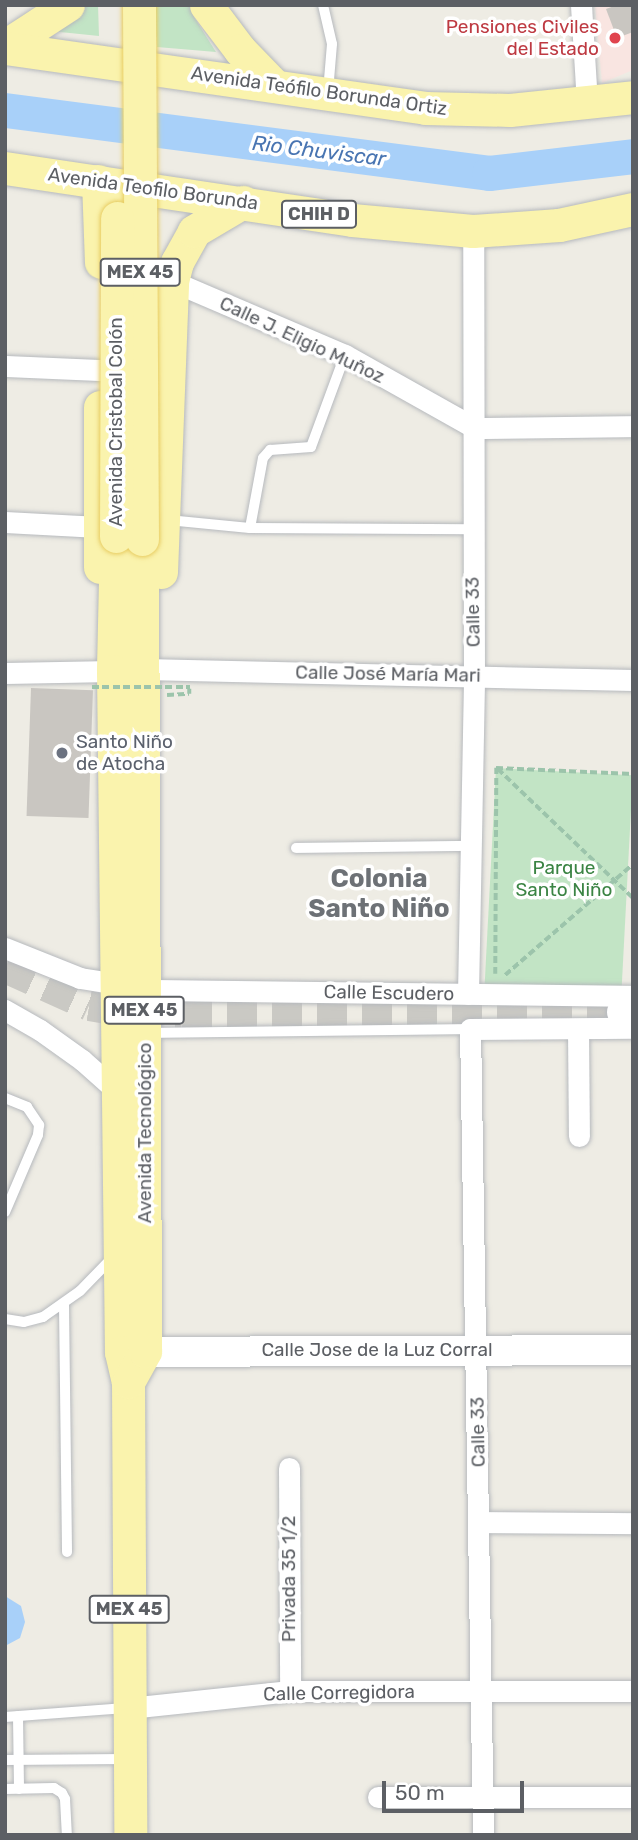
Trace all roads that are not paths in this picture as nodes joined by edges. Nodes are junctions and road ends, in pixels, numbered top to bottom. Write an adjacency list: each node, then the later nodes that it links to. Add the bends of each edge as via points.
1 (68, 5): 7 (main road)
2 (117, 5): 26 (main road, Avenida Cristobal Colón / MEX 45, bridge)
3 (139, 5): 26 (main road, Avenida Cristobal Colón / MEX 45, bridge)
4 (206, 5): 8 (main road)
5 (323, 5): 9 (lane, via 331,44)
6 (581, 5): 11 (street)
7 (5, 47): 8 (main road, Avenida Teófilo Borunda Ortiz)
8 (274, 85): 9 (main road, Avenida Teófilo Borunda Ortiz)
9 (328, 94): 11 (main road, Avenida Teófilo Borunda Ortiz, via 470,110)
10 (633, 97): 11 (main road, Avenida Teófilo Borunda Ortiz)
11 (587, 104)
12 (5, 168): 13 (main road, Avenida Teofilo Borunda / CHIH D)
13 (98, 181): 14 (main road, Avenida Teofilo Borunda / CHIH D); 20 (main road)
14 (243, 202): 16 (main road, Avenida Teofilo Borunda / CHIH D, via 352,220); 17 (main road, via 194,231)
15 (633, 209): 16 (main road, Avenida Teofilo Borunda / CHIH D, via 559,225)
16 (473, 231): 22 (street, Calle 33)
17 (172, 281): 18 (street, Calle J. Eligio Muñoz); 26 (main road)
18 (345, 355): 22 (street, Calle J. Eligio Muñoz); 24 (lane, via 311,447 266,454)
19 (5, 366): 20 (street)
20 (100, 370): 26 (main road)
21 (633, 426): 22 (street)
22 (475, 428): 25 (street, Calle 33)
23 (5, 522): 26 (street)
24 (250, 528): 25 (lane); 26 (lane)
25 (471, 529): 29 (street, Calle 33)
26 (130, 530): 27 (main road, Avenida Cristobal Colón / MEX 45); 27 (main road, via 100,613 102,628)
27 (121, 667): 28 (street, Calle José María Mari); 29 (street, Calle José María Mari); 34 (main road, Avenida Tecnológico / MEX 45)
28 (5, 673)
29 (474, 676): 30 (street, Calle José María Mari); 31 (street, Calle 33)
30 (633, 680)
31 (472, 846): 32 (lane); 35 (street, Calle 33)
32 (296, 848)
33 (5, 948): 34 (street, Calle Escudero, via 80,978)
34 (132, 987): 35 (street, Calle Escudero); 40 (main road, Avenida Tecnológico / MEX 45); 41 (main road, Avenida Tecnológico / MEX 45)
35 (468, 994): 37 (street, Calle Escudero)
36 (5, 1010): 41 (street, via 82,1060)
37 (630, 1012): 39 (street)
38 (470, 1029): 39 (street); 40 (lane); 49 (street, Calle 33)
39 (578, 1029): 43 (street)
40 (145, 1033): 45 (main road, Avenida Tecnológico / MEX 45)
41 (119, 1094): 46 (main road, Avenida Tecnológico / MEX 45)
42 (5, 1098): 44 (lane, via 27,1107 39,1125)
43 (579, 1136)
44 (5, 1212)
45 (145, 1225): 46 (lane); 51 (main road, Avenida Tecnológico / MEX 45)
46 (121, 1249): 47 (lane); 51 (main road, Avenida Tecnológico / MEX 45)
47 (64, 1305): 48 (lane, via 33,1320); 55 (lane)
48 (5, 1318)
49 (477, 1350): 50 (main road, Calle Jose de la Luz Corral); 51 (main road, Calle Jose de la Luz Corral); 53 (street, Calle 33)
50 (633, 1350)
51 (131, 1362): 59 (main road, Avenida Tecnológico / MEX 45)
52 (289, 1468): 56 (street, Privada 35 1/2)
53 (480, 1522): 54 (street); 57 (street, Calle 33)
54 (633, 1523)
55 (67, 1552)
56 (290, 1691): 57 (street, Calle Corregidora); 59 (street, Calle Corregidora)
57 (482, 1692): 58 (street, Calle Corregidora); 67 (street, Calle 33)
58 (633, 1692)
59 (129, 1708): 60 (lane, Calle Corregidora); 62 (main road, Avenida Tecnológico / MEX 45)
60 (18, 1716): 61 (lane, Calle Corregidora); 63 (lane)
61 (5, 1717)
62 (129, 1759): 63 (lane); 70 (main road, Avenida Tecnológico / MEX 45)
63 (11, 1760): 65 (lane)
64 (5, 1789): 65 (lane)
65 (19, 1789): 69 (lane, via 54,1788 62,1793)
66 (378, 1797): 67 (street)
67 (483, 1797): 68 (street); 71 (street, Calle 33)
68 (633, 1797)
69 (67, 1835)
70 (130, 1835)
71 (483, 1835)

